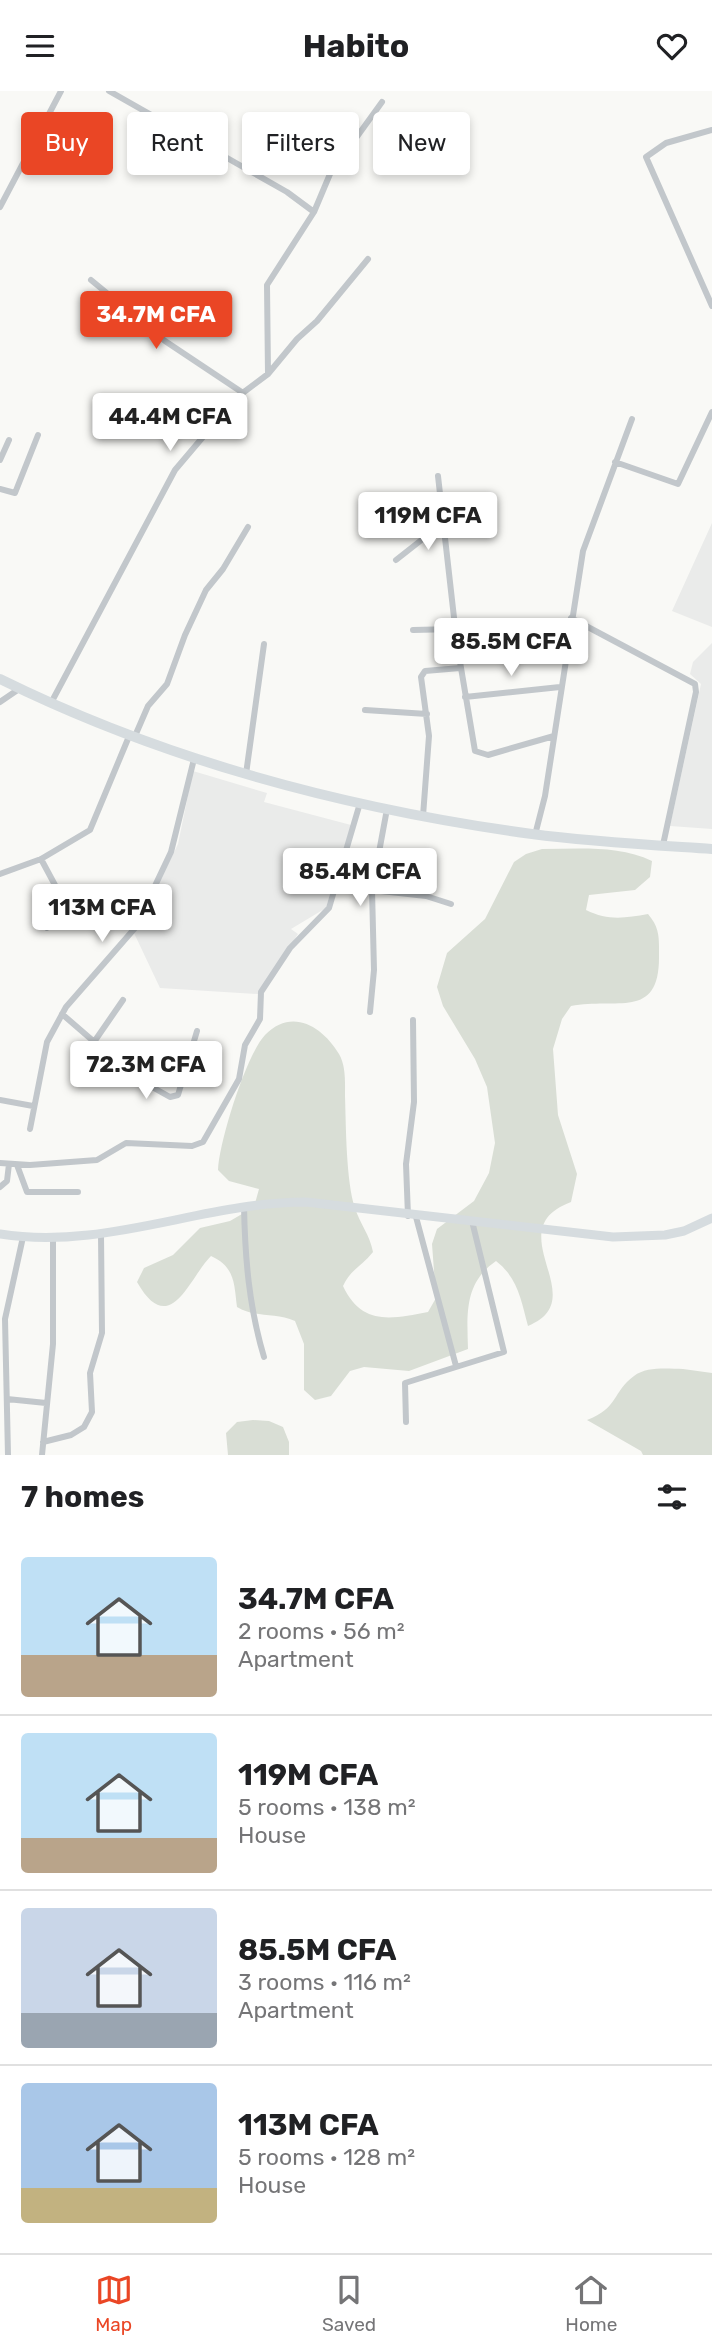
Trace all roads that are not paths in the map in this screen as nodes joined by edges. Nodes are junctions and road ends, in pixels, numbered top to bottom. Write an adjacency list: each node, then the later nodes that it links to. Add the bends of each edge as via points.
1 (61, 91): 5 (street)
2 (109, 91): 6 (street, via 279,187)
3 (382, 102): 6 (street, via 330,174)
4 (712, 130): 9 (street, via 666,143 646,157)
5 (0, 207)
6 (314, 212): 10 (street, via 267,285)
7 (368, 259): 10 (street)
8 (91, 280): 11 (street, via 165,341)
9 (712, 306)
10 (268, 374): 11 (street)
11 (243, 393): 35 (street, via 174,470)
12 (712, 412): 17 (street, via 678,484)
13 (632, 419): 17 (street)
14 (38, 435): 19 (street, via 16,493)
15 (9, 440): 16 (street)
16 (0, 460)
17 (615, 462): 23 (street, via 583,551)
18 (438, 476): 20 (street)
19 (0, 489)
20 (443, 523): 22 (street); 24 (street)
21 (248, 527): 38 (street, via 201,599 167,684)
22 (396, 560)
23 (571, 618): 26 (street); 46 (street, via 695,684)
24 (455, 629): 25 (street); 27 (street)
25 (413, 630)
26 (569, 630): 27 (street); 31 (street)
27 (457, 643): 29 (street)
28 (264, 644): 41 (street)
29 (460, 668): 33 (street); 37 (street, via 422,673)
30 (0, 680): 32 (highway)
31 (560, 687): 33 (street); 39 (street)
32 (19, 689): 34 (street); 35 (highway)
33 (465, 697): 39 (street, via 478,754)
34 (0, 702)
35 (51, 704): 38 (highway)
36 (365, 710): 37 (street)
37 (426, 714): 44 (street, via 429,736)
38 (132, 735): 40 (highway); 48 (street, via 94,825)
39 (554, 736): 45 (street)
40 (194, 759): 41 (highway); 55 (street, via 171,852 135,927)
41 (246, 774): 42 (highway)
42 (360, 803): 43 (highway); 63 (street, via 330,908 290,948 261,992 260,1019 245,1045 239,1079 203,1142 192,1146 126,1143 97,1160)
43 (387, 809): 44 (highway); 50 (street)
44 (423, 816): 45 (highway)
45 (535, 835): 46 (highway)
46 (663, 845): 47 (highway)
47 (712, 849)
48 (41, 859): 49 (street); 52 (street, via 63,900 44,918)
49 (0, 874)
50 (372, 890): 51 (street, via 426,896); 54 (street)
51 (451, 904)
52 (47, 928)
53 (123, 1000): 58 (street)
54 (370, 1013)
55 (62, 1014): 58 (street); 60 (street, via 43,1052)
56 (413, 1020): 67 (street, via 414,1102 406,1164)
57 (197, 1031): 58 (street, via 176,1097 159,1093 136,1078)
58 (94, 1042)
59 (0, 1100): 60 (street)
60 (33, 1106): 61 (street)
61 (30, 1129)
62 (0, 1163): 63 (street)
63 (13, 1165): 64 (street); 65 (street, via 26,1192)
64 (0, 1187)
65 (78, 1192)
66 (244, 1206): 67 (main road, via 306,1202); 71 (main road); 74 (street, via 251,1301)
67 (412, 1216): 69 (main road); 75 (street)
68 (712, 1218): 69 (main road, via 665,1235 613,1237)
69 (472, 1221): 75 (street, via 504,1350)
70 (0, 1234): 72 (main road)
71 (101, 1235): 73 (main road); 79 (street, via 102,1333 90,1373 92,1412 71,1435)
72 (23, 1237): 73 (main road); 76 (street, via 5,1319)
73 (53, 1239): 77 (street, via 53,1343)
74 (264, 1357)
75 (456, 1366): 78 (street, via 405,1383)
76 (8, 1399): 77 (street); 80 (street)
77 (47, 1403): 79 (street)
78 (406, 1422)
79 (43, 1441): 81 (street)
80 (8, 1455)
81 (41, 1455)

